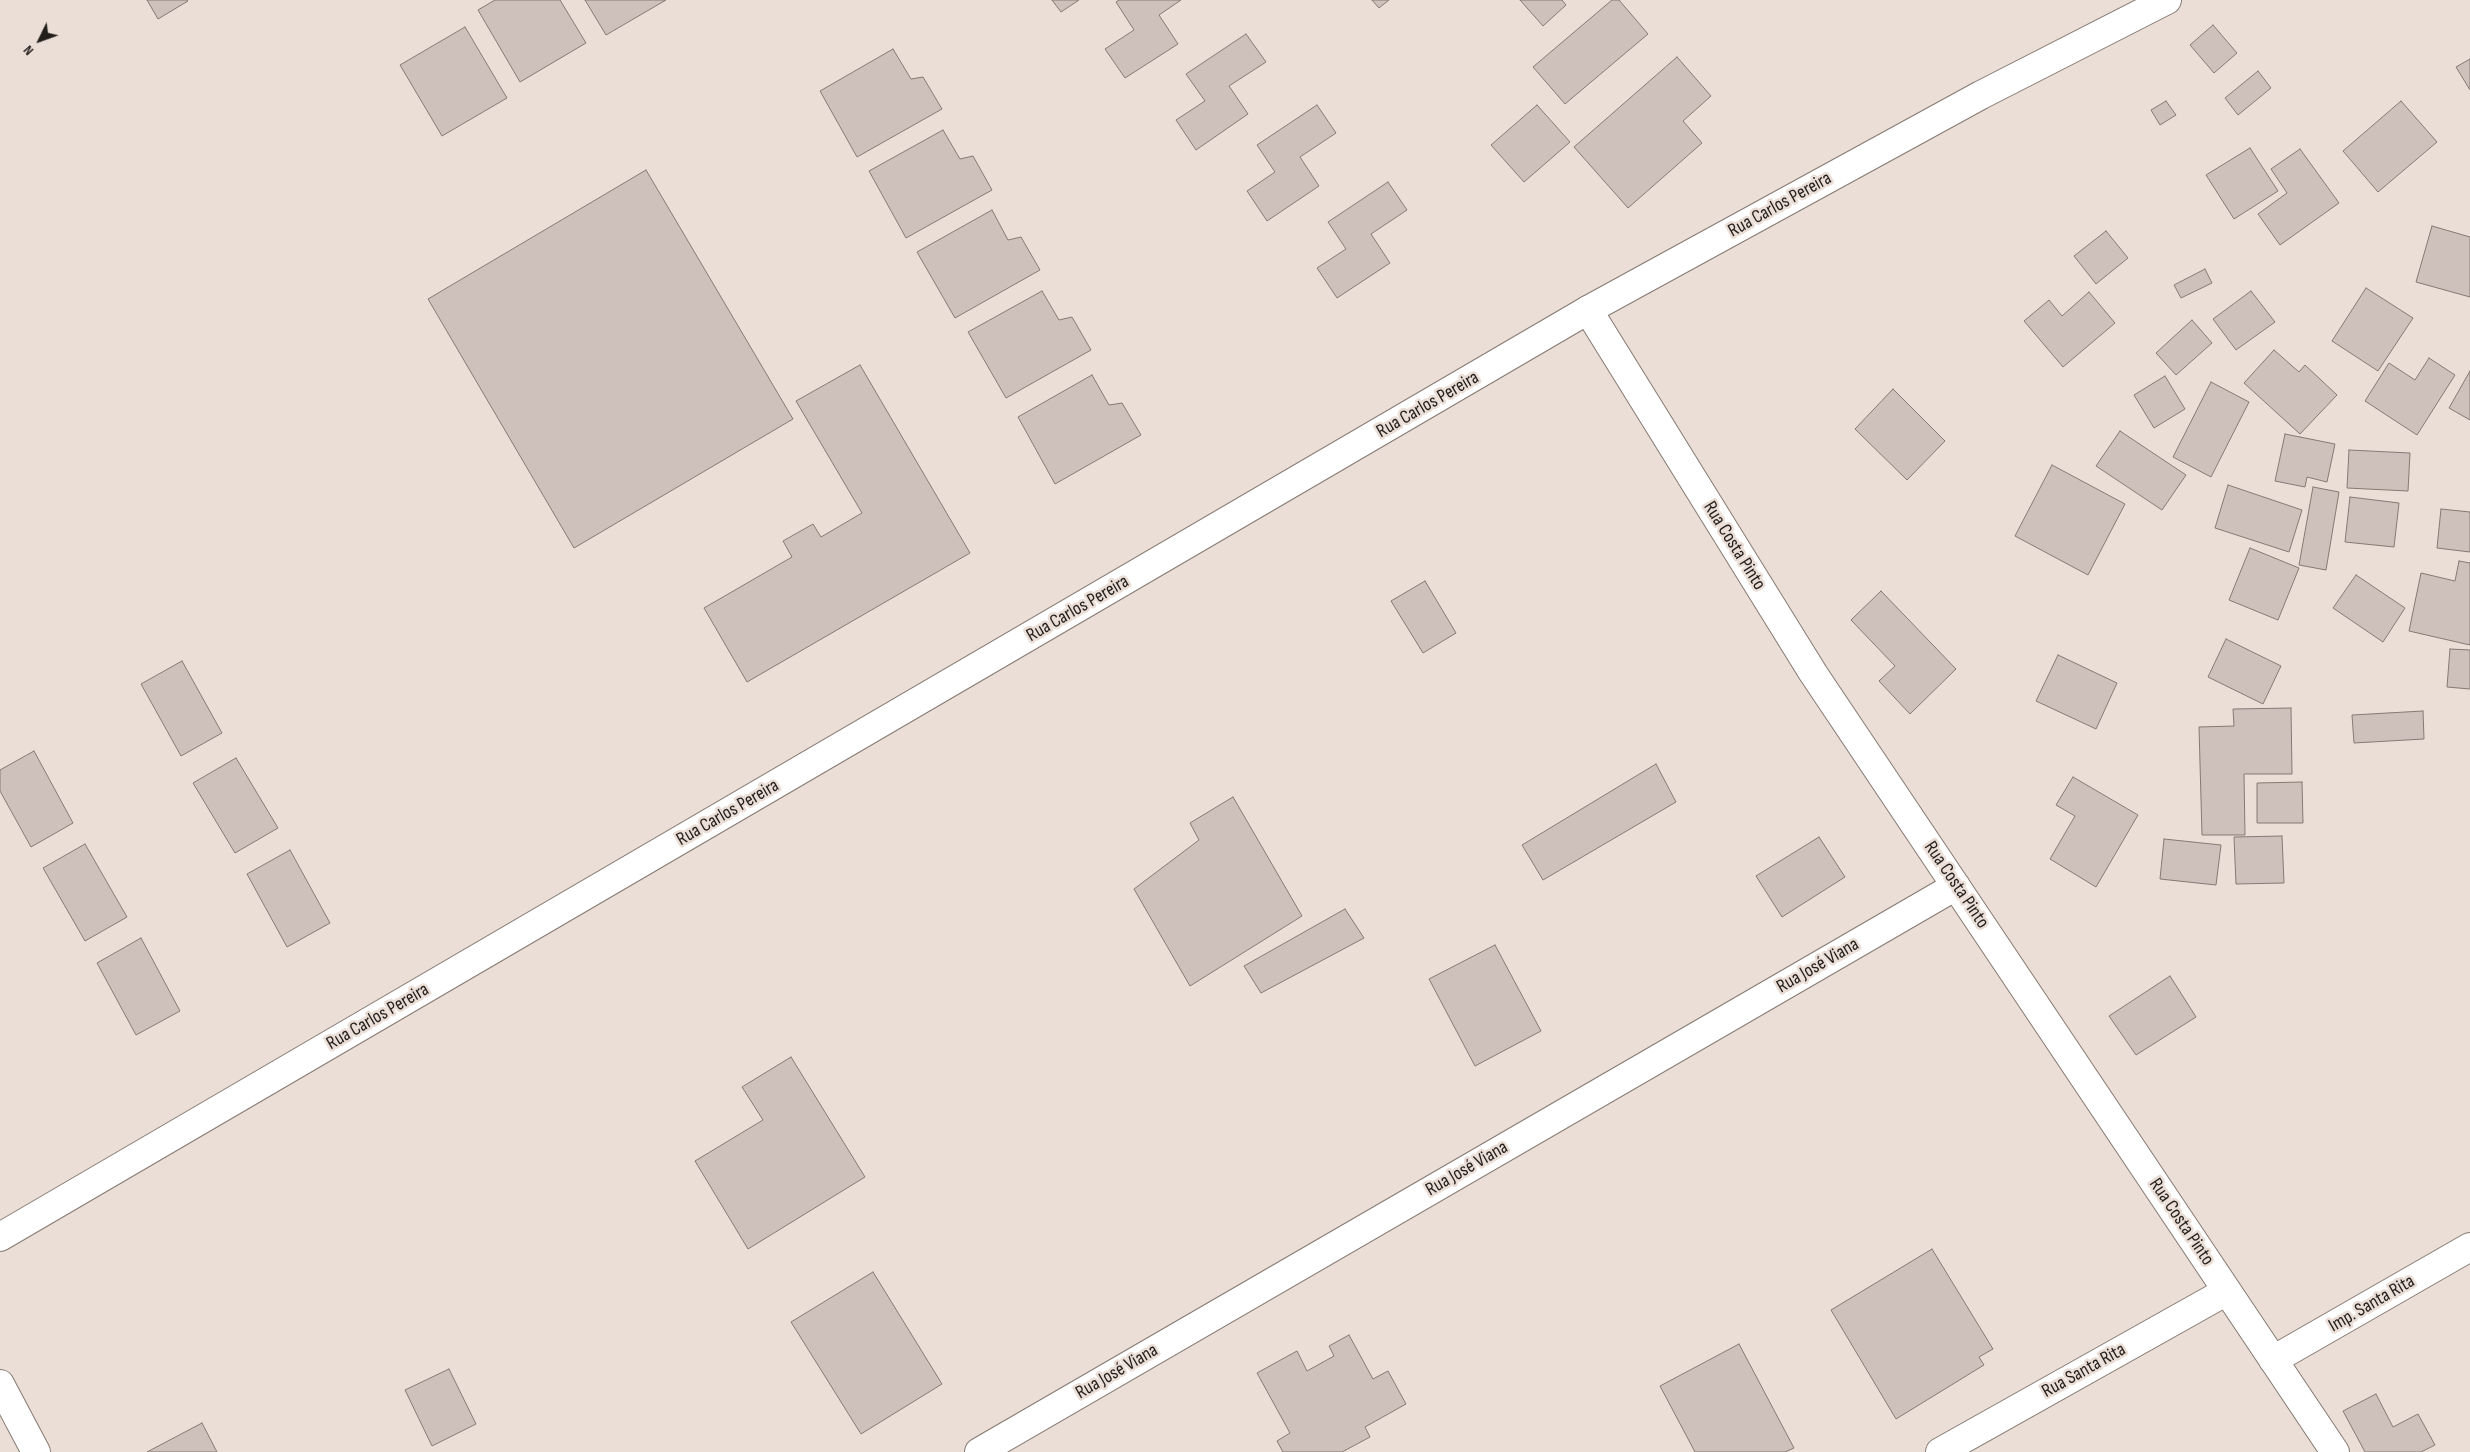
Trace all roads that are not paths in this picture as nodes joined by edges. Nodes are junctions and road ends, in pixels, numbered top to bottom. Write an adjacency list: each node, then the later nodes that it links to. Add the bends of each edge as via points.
1 (2166, 0): 2 (street, Rua Carlos Pereira, via 1981,95)
2 (1588, 310): 3 (street, Rua Costa Pinto, via 1813,673); 4 (street, Rua Carlos Pereira)
3 (1956, 886): 6 (street, Rua Costa Pinto); 10 (street, Rua José Viana)
4 (0, 1237)
5 (2470, 1247): 7 (street, Imp. Santa Rita)
6 (2227, 1290): 7 (street, Rua Costa Pinto); 11 (street, Rua Santa Rita)
7 (2273, 1360): 12 (street, Rua Costa Pinto)
8 (0, 1384): 9 (street)
9 (36, 1452)
10 (979, 1452)
11 (1940, 1452)
12 (2335, 1452)

